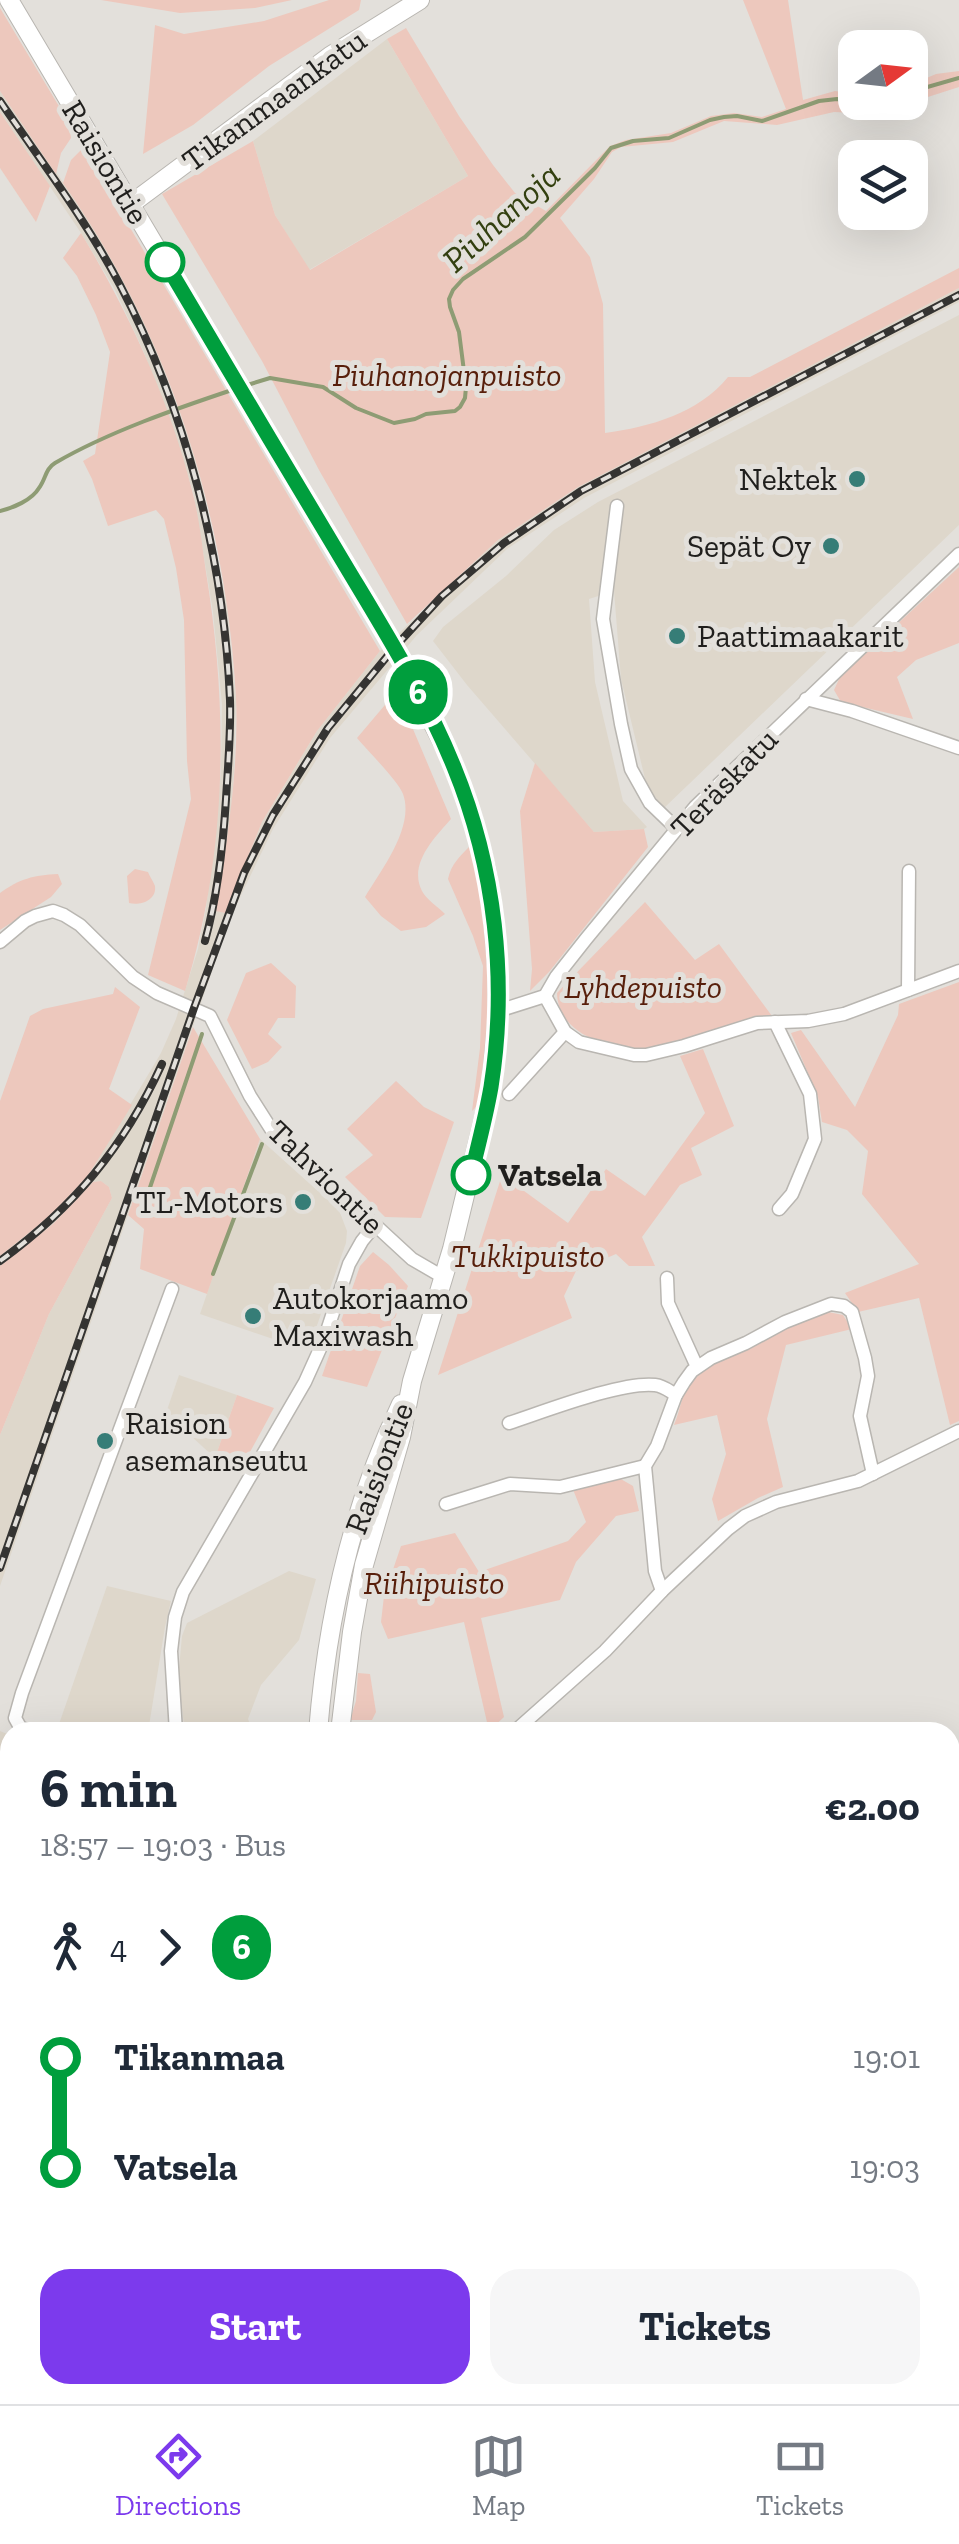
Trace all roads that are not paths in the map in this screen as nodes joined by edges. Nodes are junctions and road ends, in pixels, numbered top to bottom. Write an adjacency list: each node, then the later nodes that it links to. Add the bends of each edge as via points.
1 (9, 0): 3 (main road, Raisiontie)
2 (420, 0): 3 (main road, Tikanmaankatu, via 330,56)
3 (130, 204): 14 (main road, Raisiontie, via 394,648 453,764 489,883)
4 (618, 506): 8 (street, via 604,619 621,724 630,769)
5 (959, 554): 6 (street, Teräskatu)
6 (806, 699): 7 (street); 8 (street, Teräskatu)
7 (959, 748)
8 (677, 829): 13 (street, Teräskatu)
9 (909, 871): 12 (street)
10 (0, 942): 19 (street, Tahviontie, via 35,916 64,914 133,977 210,1016 272,1129)
11 (959, 971): 12 (street)
12 (908, 990): 15 (street, via 844,1014)
13 (545, 996): 14 (street); 16 (street)
14 (498, 1011): 20 (main road, Raisiontie, via 484,1124)
15 (775, 1022): 16 (street, via 646,1055 592,1047); 18 (street, via 810,1094 815,1139)
16 (565, 1032): 17 (street)
17 (509, 1094)
18 (779, 1209)
19 (375, 1226): 20 (street, Tahviontie); 33 (street, via 349,1264 305,1382 183,1592 171,1651)
20 (444, 1278): 24 (main road, Raisiontie)
21 (667, 1278): 23 (street, via 668,1302)
22 (172, 1289): 32 (street, via 22,1693)
23 (697, 1367): 25 (street); 29 (street, via 785,1322 831,1304 844,1306 852,1312 865,1358 860,1416)
24 (412, 1381): 34 (main road, Raisiontie, via 369,1478 343,1566); 35 (main road, Raisiontie, via 364,1565)
25 (676, 1395): 26 (street, via 653,1384 628,1387); 28 (street)
26 (509, 1424)
27 (959, 1430): 29 (street)
28 (645, 1466): 30 (street, via 560,1487 510,1484); 31 (street)
29 (873, 1474): 31 (street, via 745,1516)
30 (446, 1504)
31 (662, 1591): 36 (street)
32 (17, 1722)
33 (175, 1722)
34 (319, 1722)
35 (341, 1722)
36 (525, 1722)

